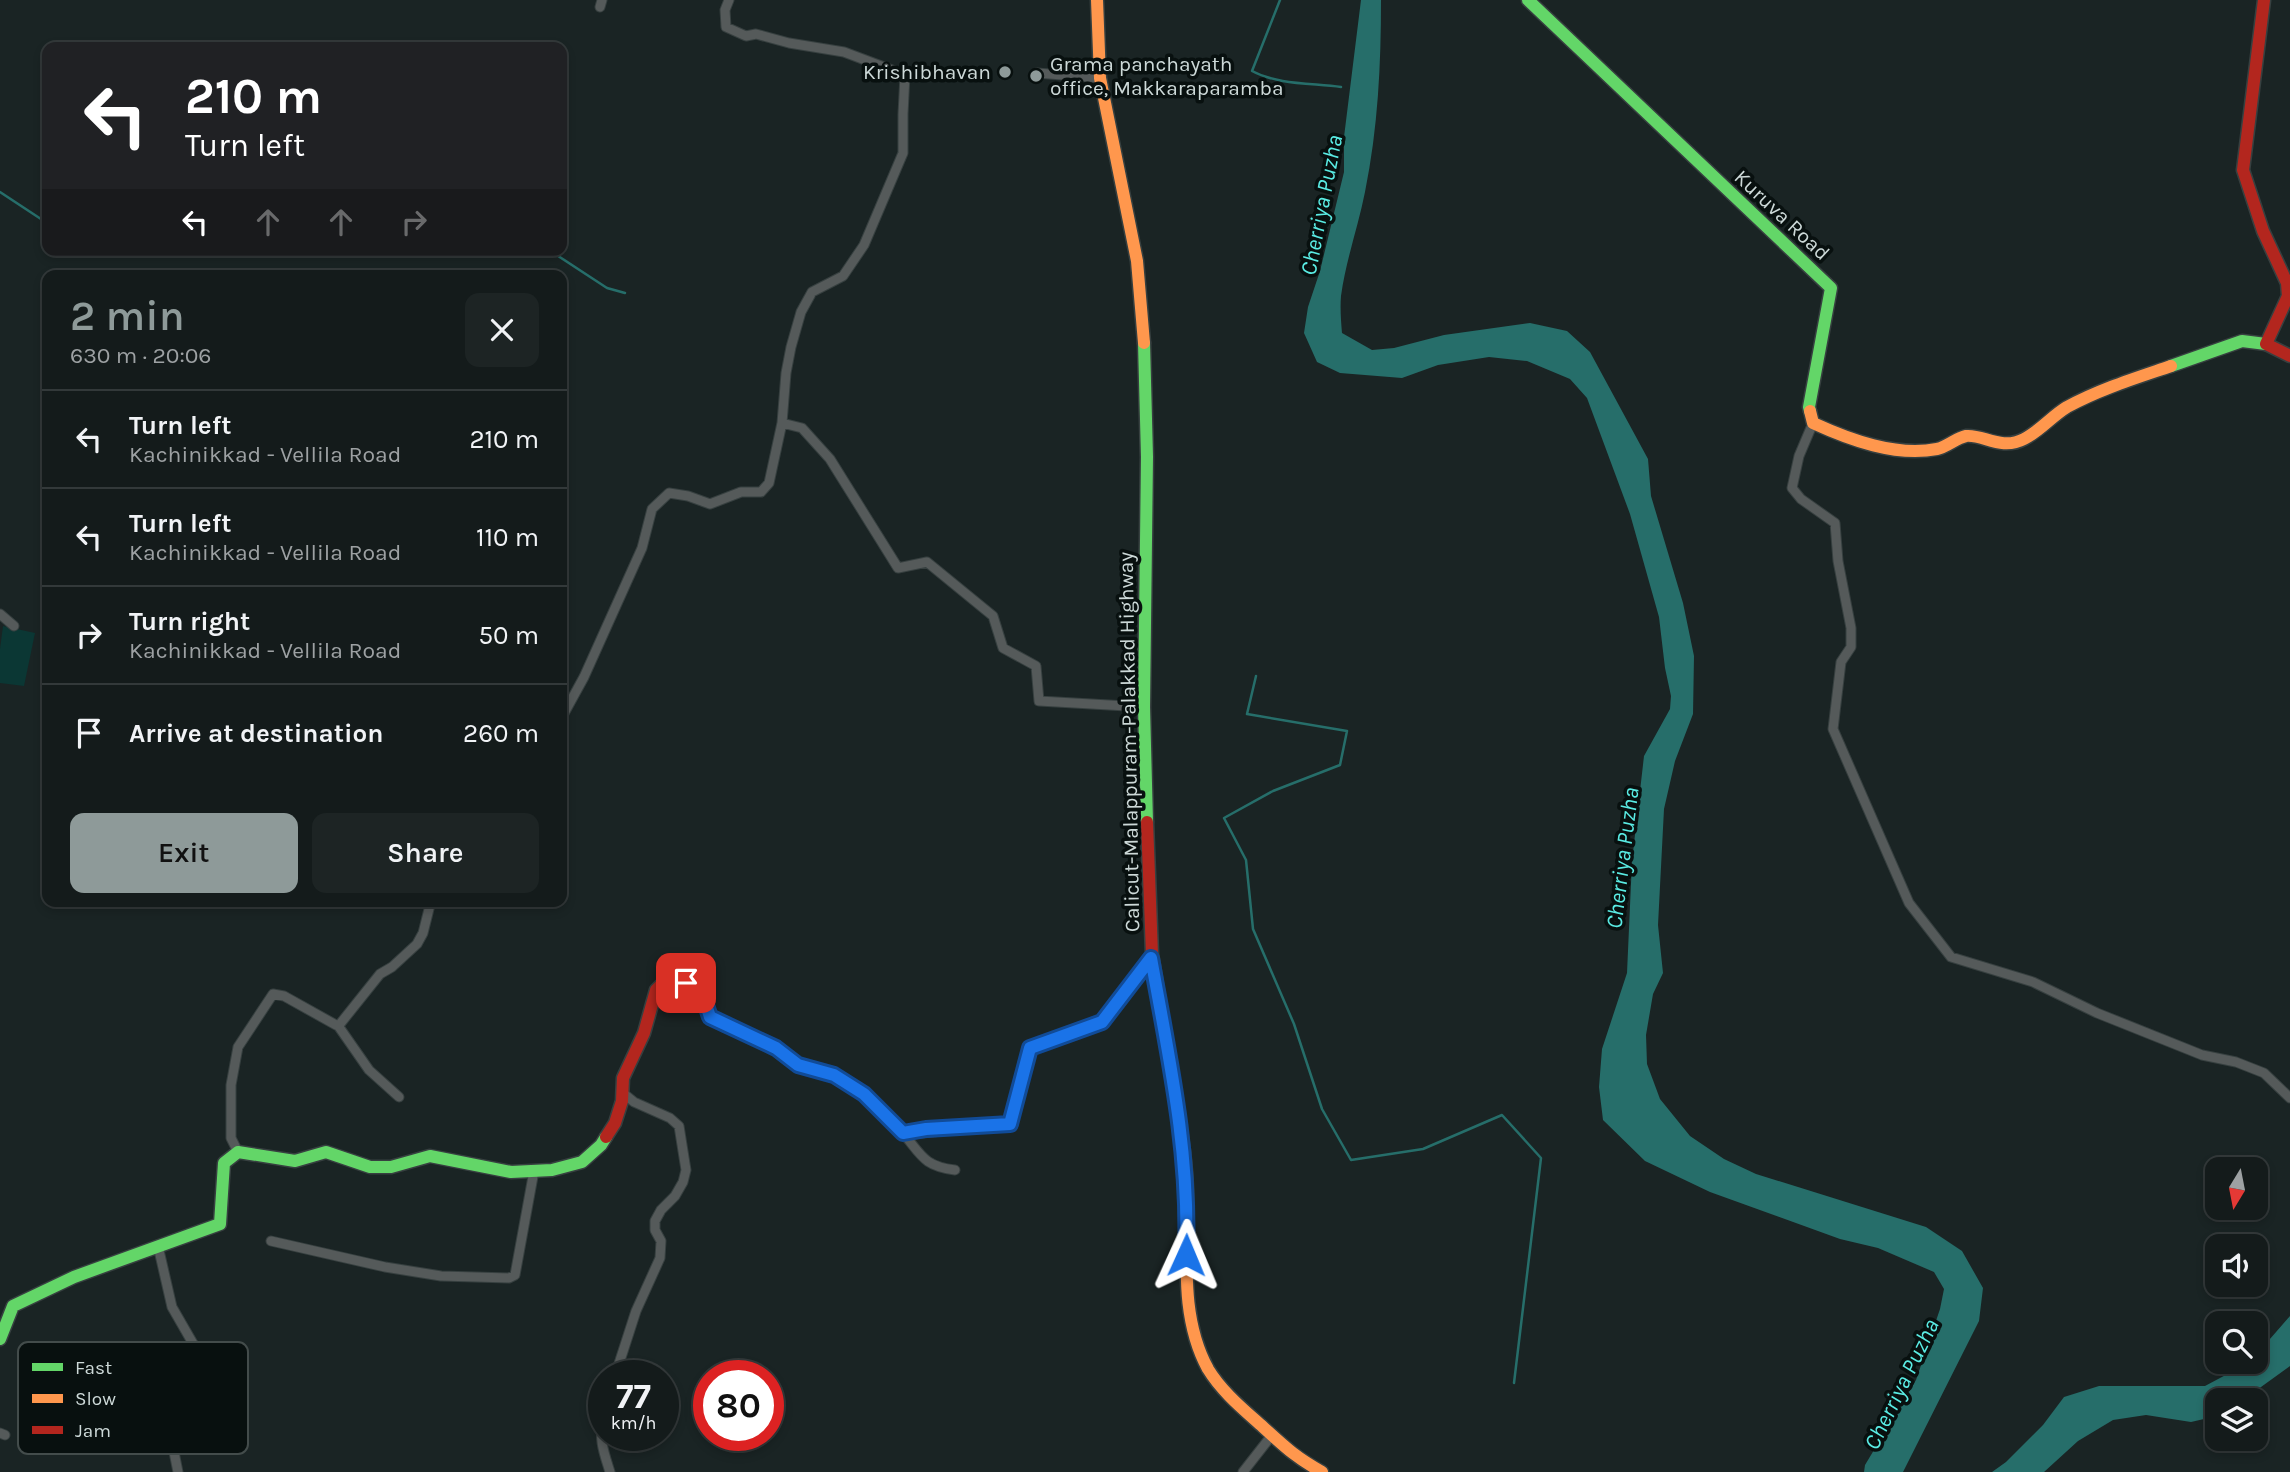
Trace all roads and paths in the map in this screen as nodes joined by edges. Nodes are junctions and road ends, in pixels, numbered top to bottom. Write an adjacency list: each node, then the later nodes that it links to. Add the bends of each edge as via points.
1 (729, 0): 9 (street, via 726,27 746,36 756,34 844,52 905,75 903,153 864,245 843,276 813,292 801,312 786,373)
2 (1097, 0): 6 (main road, Calicut-Malappuram-Palakkad Highway)
3 (1528, 0): 10 (main road, Kuruva Road, via 1831,288 1809,407)
4 (2264, 0): 7 (main road, via 2243,170 2287,283 2287,296)
5 (1037, 72): 6 (street)
6 (1100, 78): 13 (main road, Calicut-Malappuram-Palakkad Highway, via 1137,261 1146,367)
7 (2266, 344): 8 (main road); 10 (main road, via 2242,341 2094,393 2022,440 2008,443 1967,436 1938,449 1892,450)
8 (2290, 356)
9 (782, 423): 13 (street, via 802,428 831,459 898,568 927,562 993,616 1003,648 1036,666 1039,701); 14 (street, via 769,483 761,492 741,492 710,503 669,493 652,509 642,548)
10 (1813, 423): 20 (street, via 1792,488 1835,523 1851,647 1841,662 1833,729 1909,903 1951,957 2033,982 2202,1055 2264,1073)
11 (0, 614): 12 (street)
12 (14, 626)
13 (1144, 707): 16 (main road, Calicut-Malappuram-Palakkad Highway)
14 (567, 708)
15 (430, 907): 17 (street, via 416,944 380,974)
16 (1151, 958): 21 (main road, via 1102,1022 1030,1048 1010,1124); 30 (main road, Calicut-Malappuram-Palakkad Highway, via 1186,1172 1185,1278 1191,1320 1213,1377)
17 (340, 1024): 19 (street, via 369,1070); 22 (street, via 273,994 238,1047 231,1085 231,1138)
18 (623, 1093): 21 (main road, via 623,1078 644,1033 656,990 666,980 686,983 703,996 710,1017 776,1048 798,1065 834,1075 864,1094); 24 (main road, via 615,1123 601,1145 582,1162); 29 (street, via 678,1126 686,1170 675,1196 654,1221 661,1241 660,1258)
19 (399, 1097)
20 (2290, 1098)
21 (903, 1133): 23 (street, via 926,1161)
22 (238, 1152): 24 (main road, via 295,1161 326,1152 370,1167 391,1167 430,1156 511,1172); 26 (main road, via 224,1163 220,1224)
23 (955, 1170)
24 (534, 1171): 25 (street, via 515,1275 509,1278 441,1276)
25 (271, 1241)
26 (158, 1246): 27 (main road, via 13,1306); 28 (street, via 172,1307)
27 (0, 1339)
28 (192, 1342)
29 (620, 1360)
30 (1272, 1435): 35 (street); 36 (main road, Calicut-Malappuram-Palakkad Highway)
31 (603, 1451): 34 (street)
32 (174, 1454): 33 (street)
33 (178, 1472)
34 (610, 1472)
35 (1243, 1472)
36 (1322, 1472)

